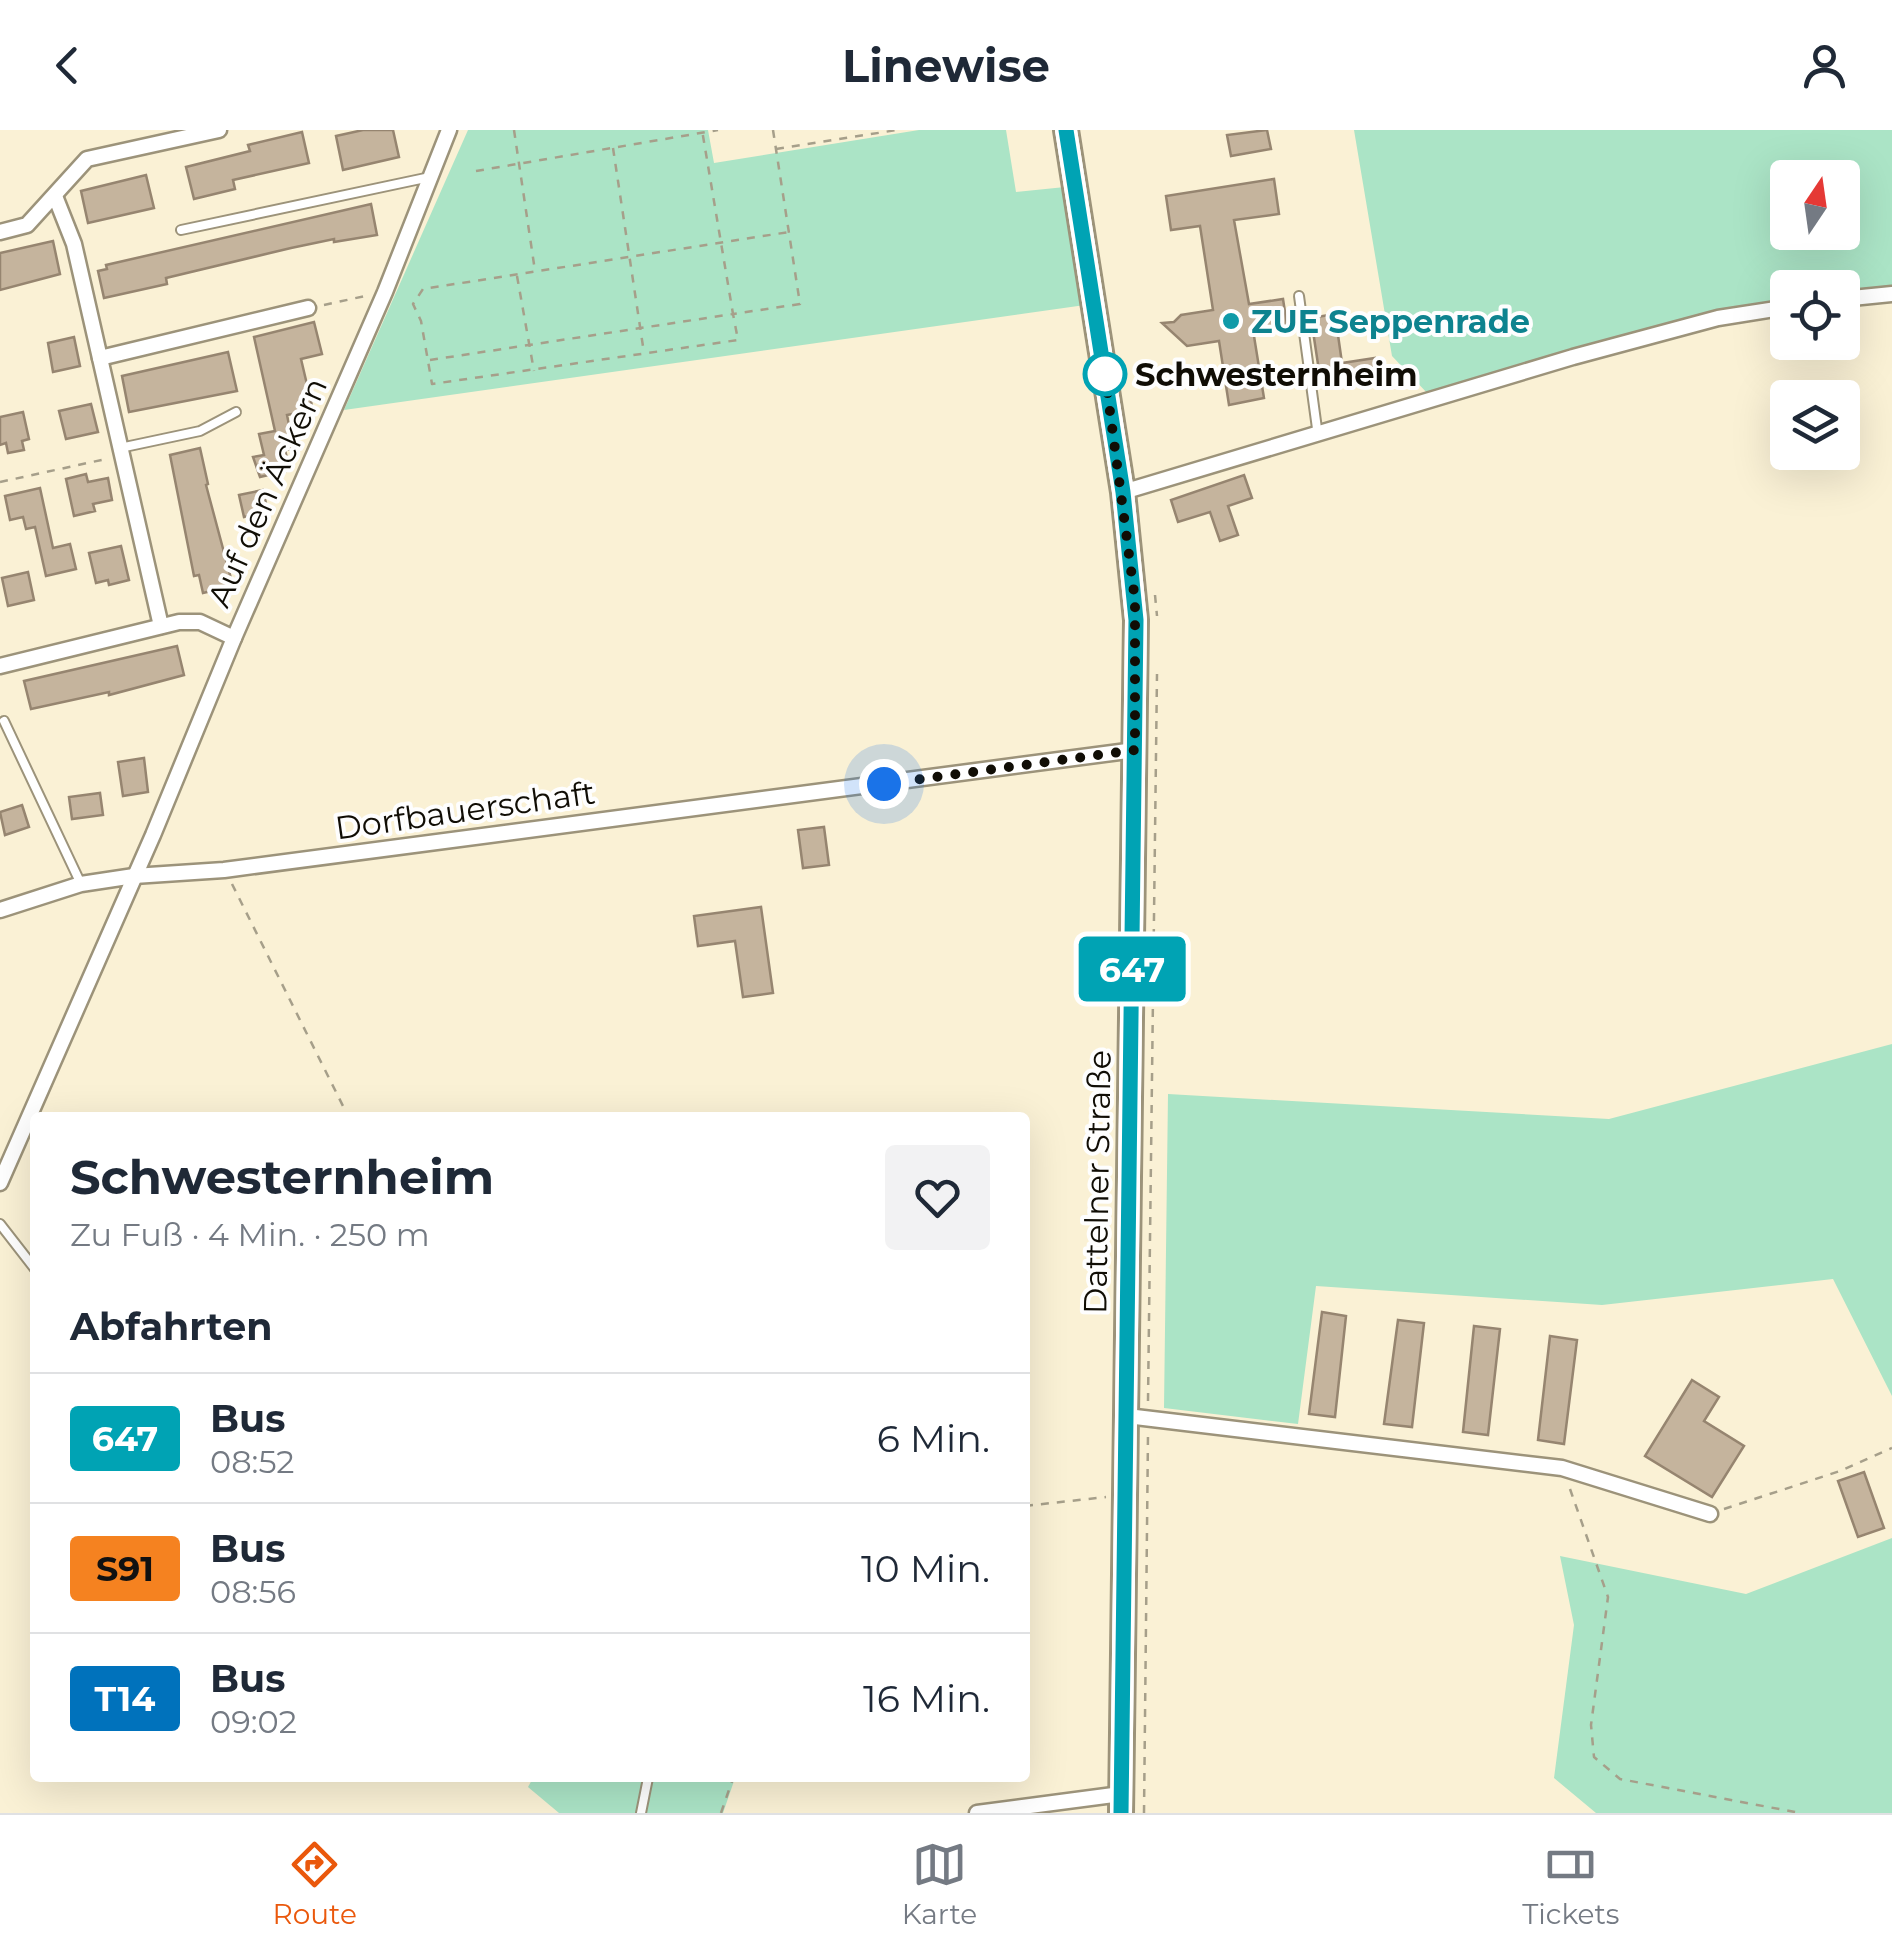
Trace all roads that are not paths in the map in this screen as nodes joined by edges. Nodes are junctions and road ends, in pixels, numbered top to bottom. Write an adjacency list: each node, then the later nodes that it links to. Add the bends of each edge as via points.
1 (219, 130): 5 (street, via 87,159)
2 (449, 130): 4 (street, Auf den Äckern)
3 (1066, 130): 17 (main road, Dattelner Straße)
4 (430, 177): 6 (lane); 19 (street, Auf den Äckern)
5 (55, 196): 7 (street, via 28,225); 13 (street, via 74,244)
6 (181, 230)
7 (0, 232)
8 (1892, 294): 10 (street)
9 (1300, 296): 15 (lane)
10 (1860, 297)
11 (308, 308): 13 (street)
12 (1770, 310): 15 (street, via 1572,357)
13 (100, 358): 16 (street)
14 (236, 412): 16 (lane, via 200,432)
15 (1318, 436): 17 (street)
16 (121, 452): 18 (street)
17 (1123, 492): 22 (main road, Dattelner Straße)
18 (162, 626): 19 (street, via 200,622); 20 (street)
19 (234, 638): 23 (street, Auf den Äckern)
20 (0, 666)
21 (4, 721): 24 (lane)
22 (1146, 750): 23 (street, Dorfbauerschaft, via 224,870); 31 (main road, Dattelner Straße)
23 (134, 876): 24 (street, Dorfbauerschaft); 26 (street)
24 (81, 884): 25 (street, Dorfbauerschaft)
25 (0, 910)
26 (31, 1112)
27 (30, 1114): 28 (street)
28 (0, 1183)
29 (0, 1224): 30 (lane)
30 (30, 1263)
31 (1138, 1417): 32 (street, via 1562,1468); 34 (main road, Dattelner Straße, via 1126,1494)
32 (1710, 1514)
33 (647, 1782): 35 (lane)
34 (1121, 1804): 36 (street)
35 (641, 1813)
36 (977, 1813)

